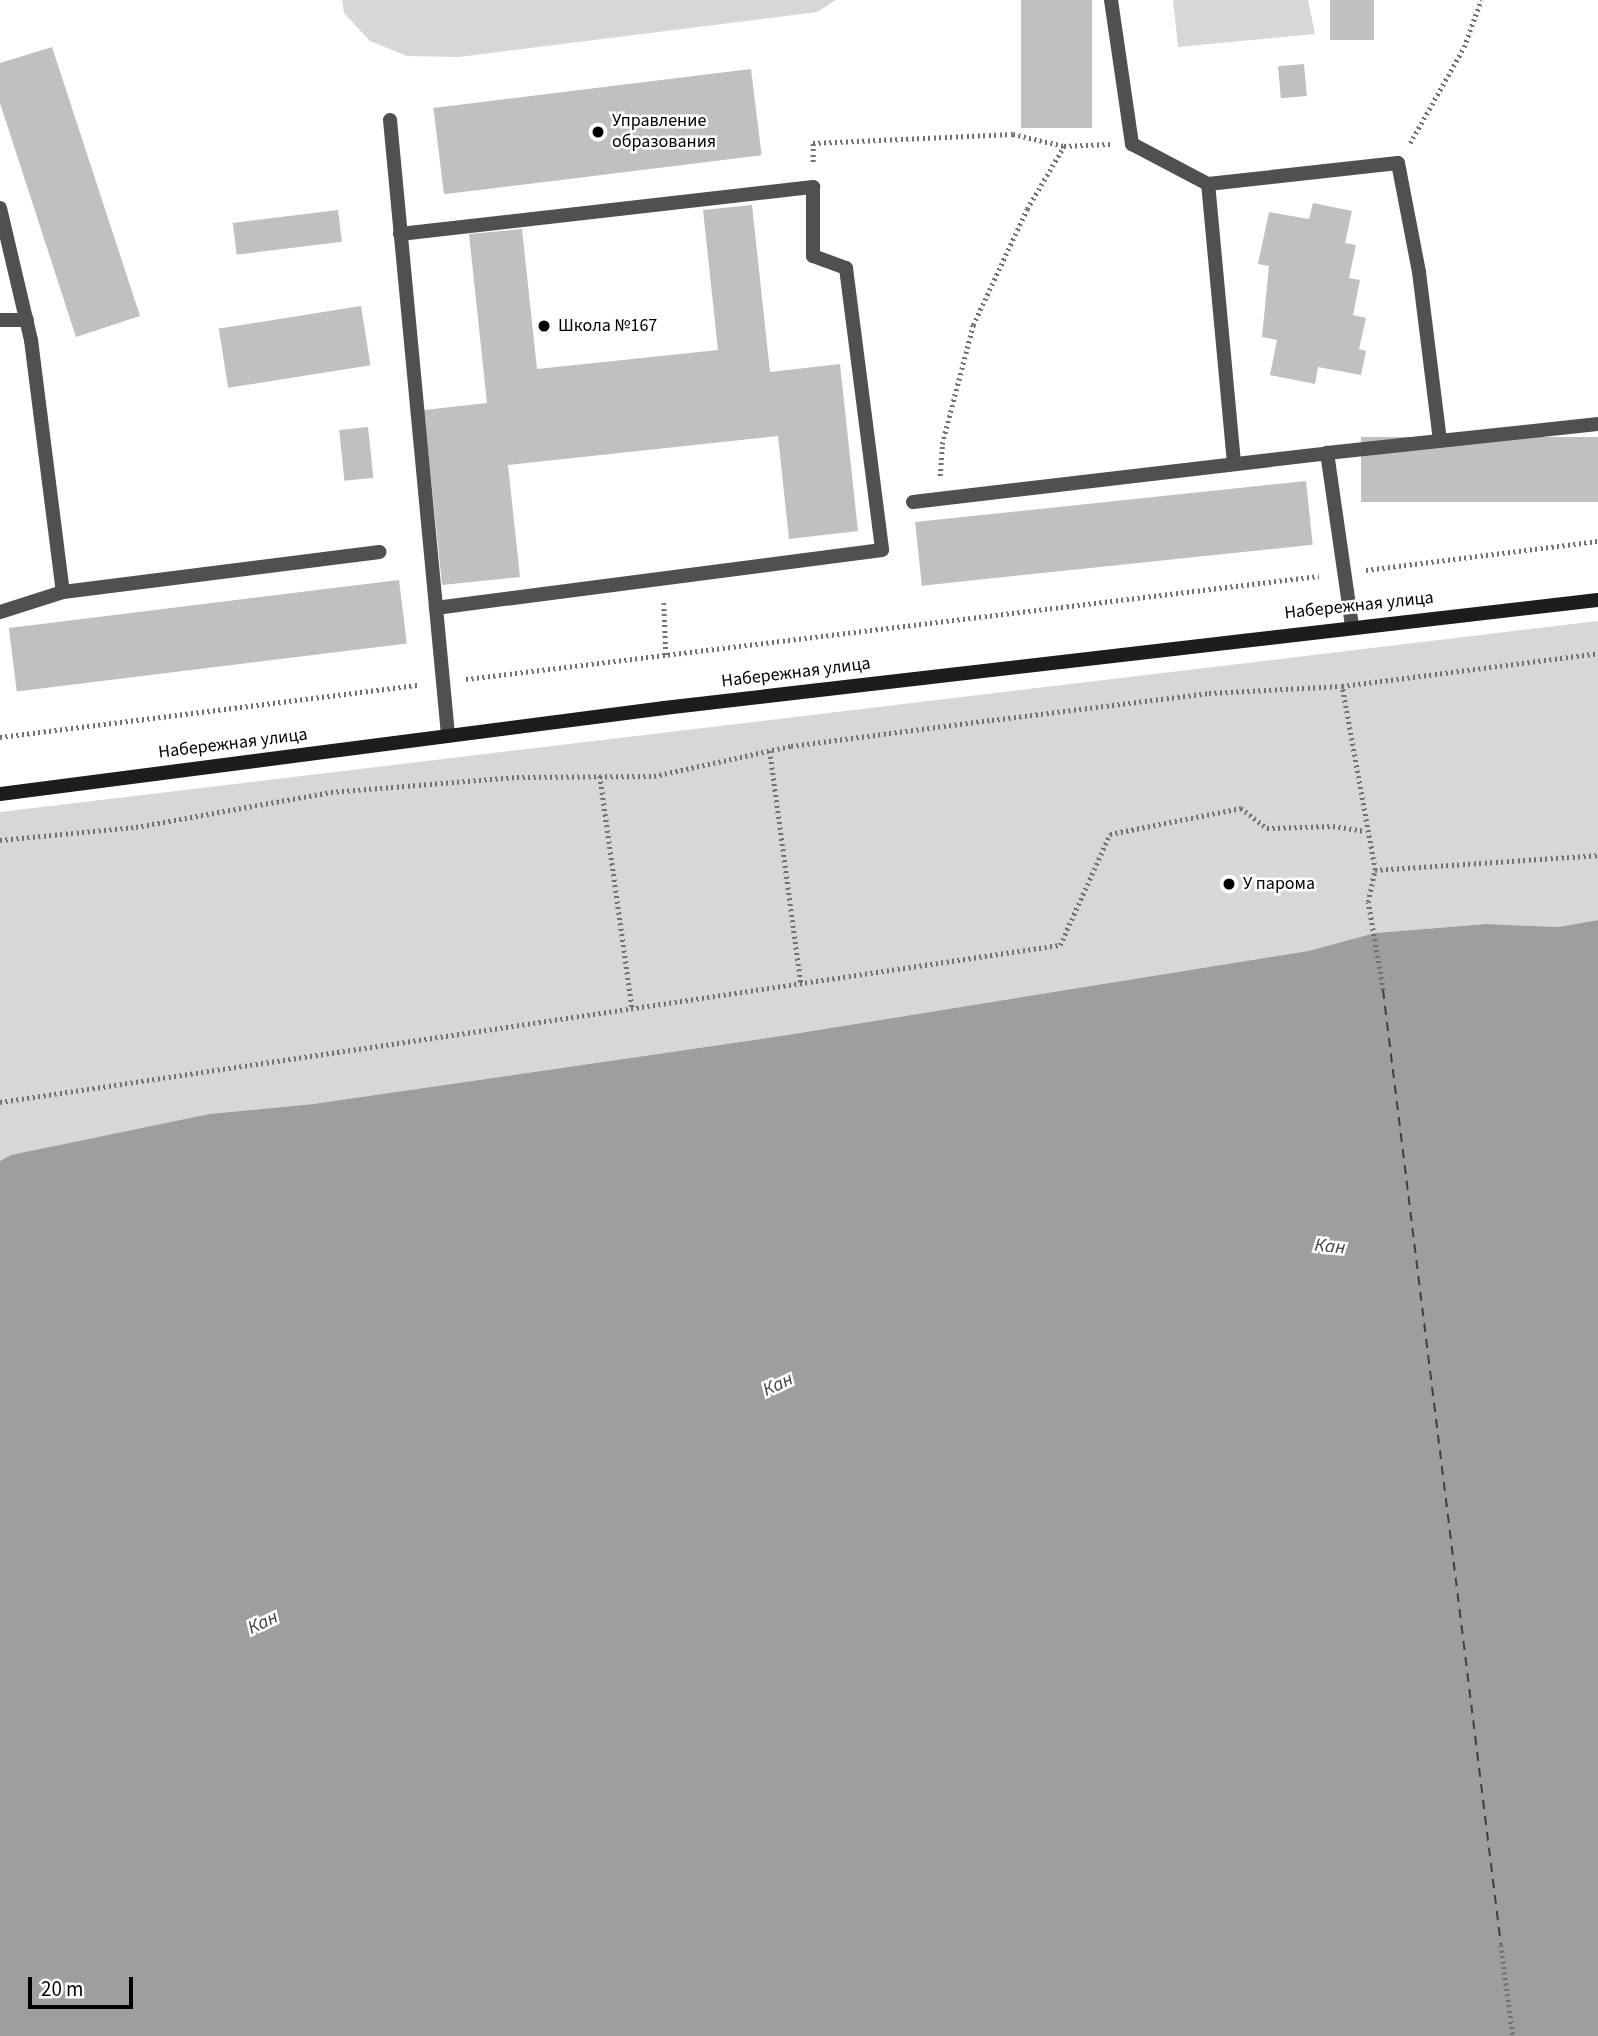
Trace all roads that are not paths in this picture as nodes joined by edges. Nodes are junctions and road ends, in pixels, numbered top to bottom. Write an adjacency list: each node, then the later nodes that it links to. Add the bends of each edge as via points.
1 (1111, 0): 3 (lane, via 1132,144)
2 (390, 120): 5 (lane)
3 (1208, 184): 9 (lane, via 1398,163 1419,272); 11 (lane)
4 (0, 208): 7 (lane)
5 (400, 234): 16 (lane); 16 (lane, via 813,187 813,256 846,268 882,550)
6 (0, 320): 7 (lane)
7 (27, 320): 14 (lane)
8 (1598, 424): 9 (lane)
9 (1440, 441): 10 (lane)
10 (1327, 453): 11 (lane); 18 (lane)
11 (1234, 463): 12 (lane)
12 (913, 502)
13 (379, 552): 14 (lane)
14 (63, 592): 17 (lane)
15 (1598, 600): 18 (main road, Набережная улица)
16 (436, 608): 19 (lane)
17 (0, 612)
18 (1352, 626): 19 (main road, Набережная улица)
19 (448, 735): 20 (main road, Набережная улица)
20 (0, 794)

